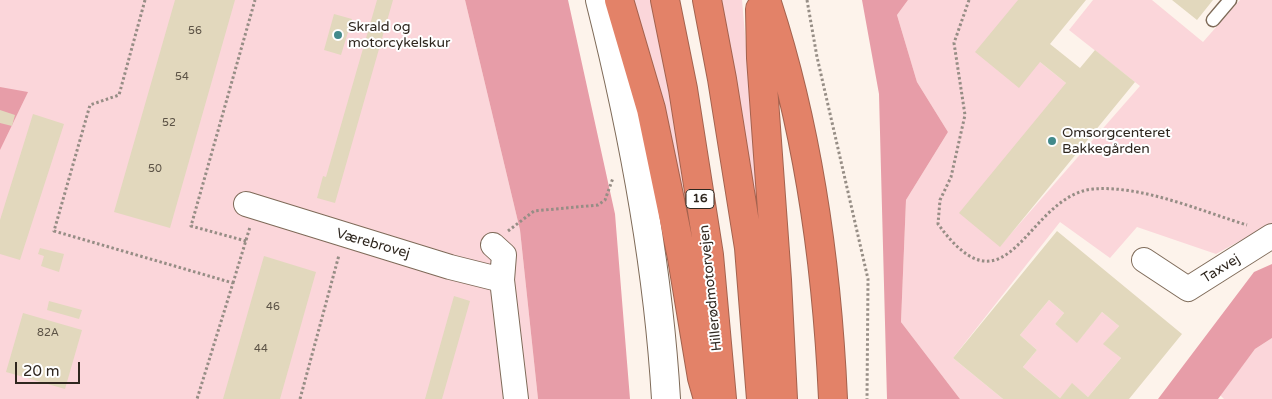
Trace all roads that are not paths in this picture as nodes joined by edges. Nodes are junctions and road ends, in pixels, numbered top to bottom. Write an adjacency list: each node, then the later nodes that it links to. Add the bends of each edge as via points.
1 (600, 0): 15 (street, via 626,104 654,267)
2 (619, 0): 16 (highway, via 651,108)
3 (665, 0): 17 (highway, Hillerødmotorvejen / 16, via 683,88 709,255)
4 (707, 0): 18 (highway, via 749,248)
5 (760, 0): 19 (highway)
6 (766, 0): 20 (highway, via 785,58 810,182 829,315)
7 (1230, 0): 8 (lane)
8 (1213, 20)
9 (251, 206): 13 (street, Værebrovej)
10 (1263, 231): 12 (street, Taxvej, via 1188,289)
11 (493, 245): 13 (street, via 504,255)
12 (1144, 260)
13 (502, 280): 14 (street)
14 (516, 399)
15 (666, 399)
16 (708, 399)
17 (722, 399)
18 (762, 399)
19 (783, 399)
20 (833, 399)

